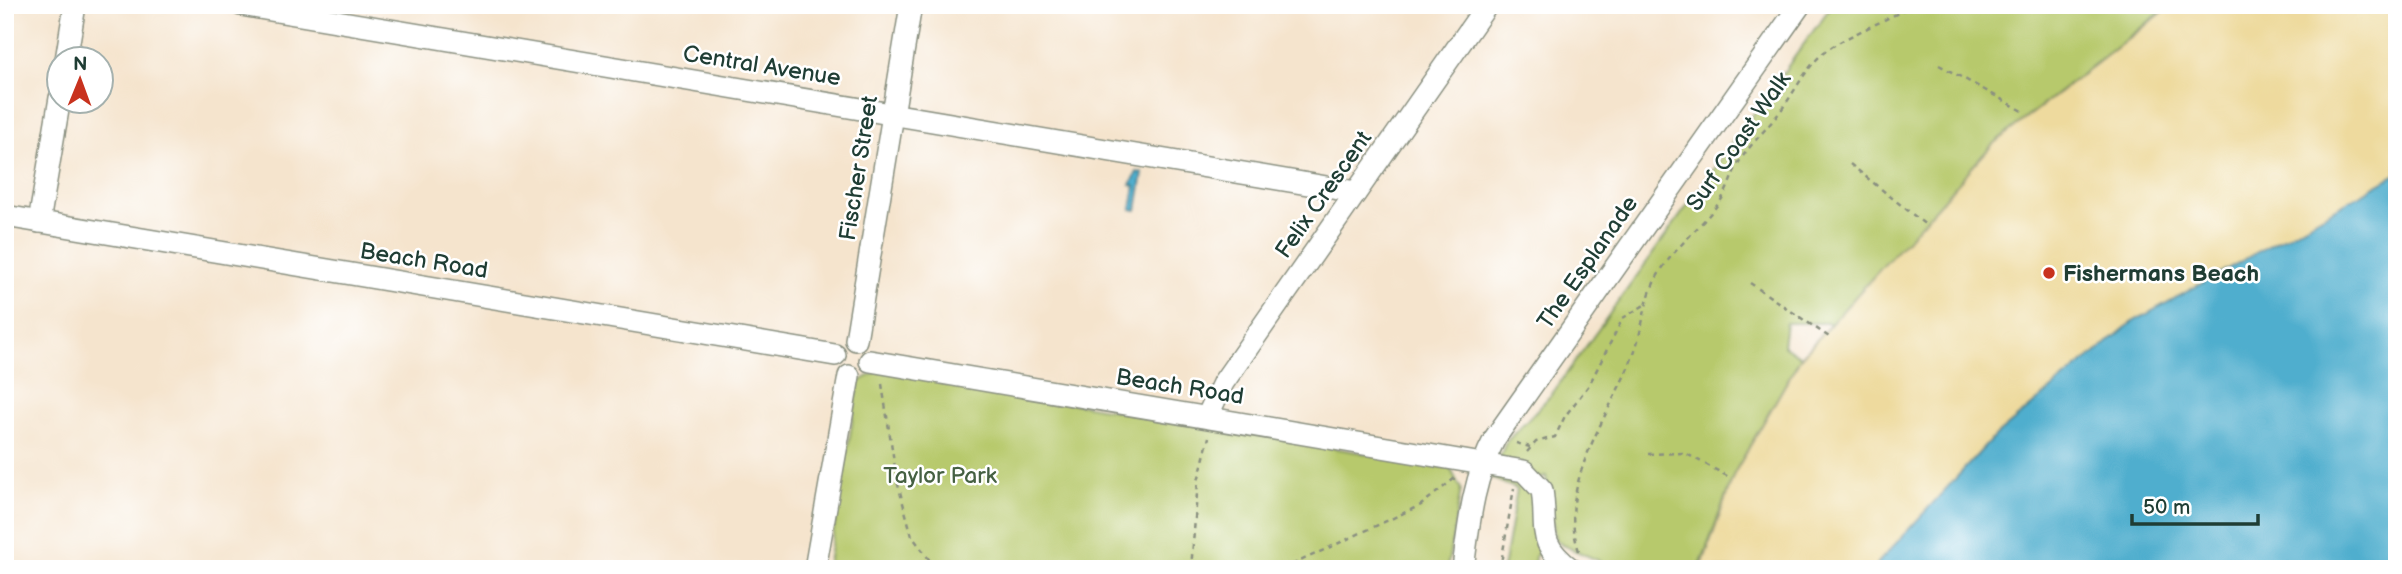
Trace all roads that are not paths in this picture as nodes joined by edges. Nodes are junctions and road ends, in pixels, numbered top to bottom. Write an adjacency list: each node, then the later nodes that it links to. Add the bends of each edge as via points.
1 (75, 5): 6 (street)
2 (241, 5): 7 (street, Central Avenue)
3 (911, 5): 7 (street, Fischer Street)
4 (1487, 5): 9 (street, Felix Crescent)
5 (1800, 5): 17 (street, The Esplanade, via 1502,427)
6 (68, 46)
7 (893, 114): 9 (street, Central Avenue); 12 (street, Fischer Street)
8 (57, 116): 11 (street)
9 (1356, 192): 16 (street, Felix Crescent, via 1223,383)
10 (5, 216): 11 (street, Beach Road)
11 (39, 222): 13 (street, Beach Road)
12 (856, 340): 13 (street, via 842,344); 14 (street)
13 (835, 355): 15 (street, via 837,369)
14 (877, 362): 15 (street, via 863,373); 16 (street, Beach Road)
15 (849, 376): 20 (street)
16 (1210, 417): 17 (street, Beach Road)
17 (1482, 464): 18 (street, Beach Road, via 1519,470 1532,476 1542,490); 21 (street, The Esplanade)
18 (1548, 561): 19 (street)
19 (1576, 563)
20 (815, 569)
21 (1462, 569)

